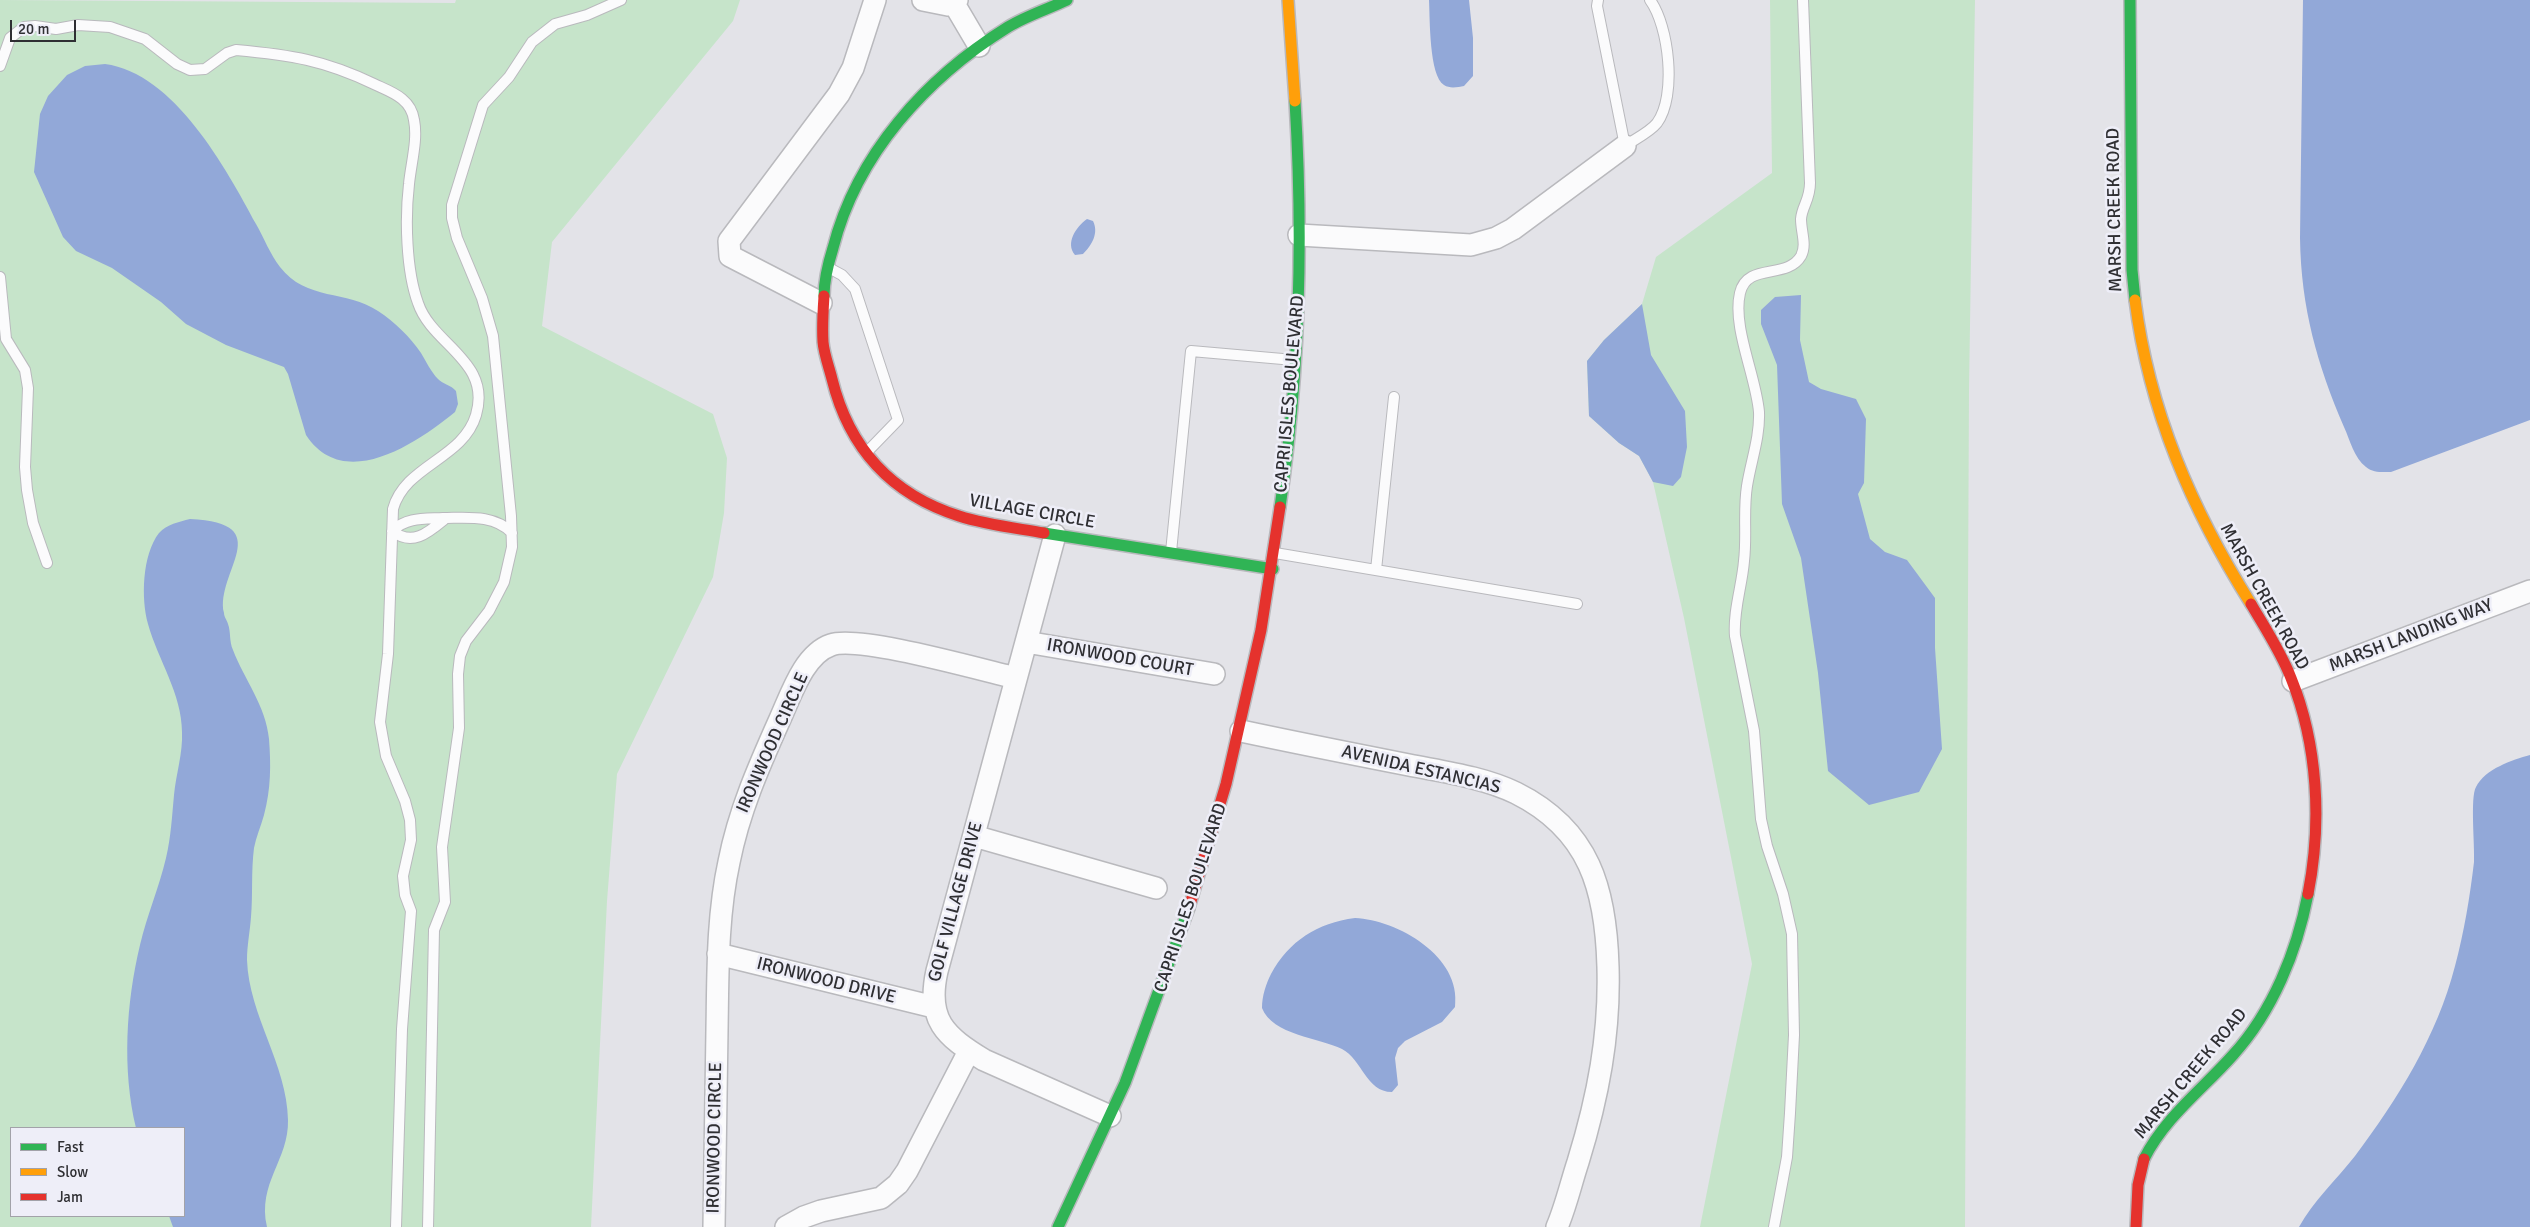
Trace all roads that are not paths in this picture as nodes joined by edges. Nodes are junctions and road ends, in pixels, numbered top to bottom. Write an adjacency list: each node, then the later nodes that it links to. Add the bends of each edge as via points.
1 (621, 0): 23 (lane, via 555,24 532,42 509,77 483,105 452,205 457,238 494,336)
2 (875, 0): 17 (street, via 853,68 839,94 729,241 730,256)
3 (923, 0): 10 (street, via 948,5)
4 (1067, 0): 11 (street, VILLAGE CIRCLE, via 1012,25)
5 (1288, 0): 14 (street, CAPRI ISLES BOULEVARD, via 1297,109)
6 (1598, 0): 13 (lane)
7 (1650, 0): 13 (lane, via 1659,17 1665,42 1668,92 1656,124)
8 (1803, 0): 49 (lane, via 1810,183 1802,219 1803,250 1788,268 1760,273 1746,281 1740,291 1739,308 1758,402 1759,424 1747,487 1744,560 1735,636 1754,730 1761,819 1792,934 1794,1036 1790,1120)
9 (2130, 0): 35 (street, MARSH CREEK ROAD, via 2132,270 2135,307 2151,389 2178,471 2201,520)
10 (955, 1): 11 (street)
11 (979, 46): 15 (street, VILLAGE CIRCLE, via 909,108 879,147 839,220)
12 (0, 66): 22 (lane, via 10,38 24,27 56,29 95,25 140,37 182,68 190,70 205,69 236,50 295,56 342,69 406,102 414,120 415,133 406,203 415,295 426,321 467,364 477,386 478,398 472,424 462,439 401,489 393,508)
13 (1625, 146): 14 (street, via 1513,229 1496,238 1456,246)
14 (1299, 235): 18 (street, CAPRI ISLES BOULEVARD)
15 (826, 266): 17 (street, VILLAGE CIRCLE); 20 (lane, via 842,275 855,289 898,420)
16 (0, 277): 27 (lane, via 6,339 24,370 28,388 27,490 38,540)
17 (821, 303): 20 (street, VILLAGE CIRCLE, via 822,341 830,380 845,420)
18 (1295, 360): 25 (lane, via 1191,351); 26 (street, CAPRI ISLES BOULEVARD)
19 (1394, 397): 29 (lane)
20 (866, 454): 24 (street, VILLAGE CIRCLE, via 897,486 940,510 982,524)
21 (446, 518): 22 (lane, via 414,519); 22 (lane, via 417,538 403,537); 23 (lane, via 487,520)
22 (392, 531): 44 (lane, via 388,654 380,722 386,756 405,801 411,831 403,876 411,911 402,1029)
23 (512, 533): 45 (lane, via 504,582 489,611 466,641 459,665 459,728 442,847 445,902 434,930)
24 (1055, 535): 25 (street, VILLAGE CIRCLE); 32 (street)
25 (1171, 553): 28 (street, VILLAGE CIRCLE)
26 (1276, 553): 28 (street, CAPRI ISLES BOULEVARD); 29 (lane)
27 (47, 563)
28 (1272, 569): 36 (street, CAPRI ISLES BOULEVARD, via 1260,646)
29 (1376, 570): 31 (lane)
30 (2530, 591): 35 (street, MARSH LANDING WAY)
31 (1577, 604)
32 (1026, 642): 33 (street, IRONWOOD COURT); 34 (street)
33 (1214, 674)
34 (1016, 678): 37 (street, GOLF VILLAGE DRIVE); 39 (street, IRONWOOD CIRCLE, via 856,643 832,644 817,653 788,701 744,802 725,880)
35 (2293, 681): 50 (street, MARSH CREEK ROAD, via 2311,750 2314,786 2316,822 2306,911 2287,964 2261,1017 2224,1066 2165,1126 2145,1157 2137,1189)
36 (1241, 731): 42 (street, CAPRI ISLES BOULEVARD, via 1184,930 1151,1021); 48 (street, AVENIDA ESTANCIAS, via 1500,786 1528,799 1550,816 1567,831 1586,858 1598,886 1604,912 1608,1023 1595,1101)
37 (974, 836): 38 (street); 40 (street, GOLF VILLAGE DRIVE, via 937,971 933,989)
38 (1156, 888)
39 (718, 954): 40 (street, IRONWOOD DRIVE); 46 (street, IRONWOOD CIRCLE)
40 (934, 1008): 41 (street, GOLF VILLAGE DRIVE, via 948,1033)
41 (969, 1051): 42 (street, GOLF VILLAGE DRIVE); 47 (street, via 907,1170 889,1193 821,1211)
42 (1110, 1116): 43 (street, CAPRI ISLES BOULEVARD)
43 (1061, 1226)
44 (396, 1227)
45 (428, 1227)
46 (714, 1227)
47 (786, 1227)
48 (1557, 1227)
49 (1774, 1227)
50 (2136, 1227)

